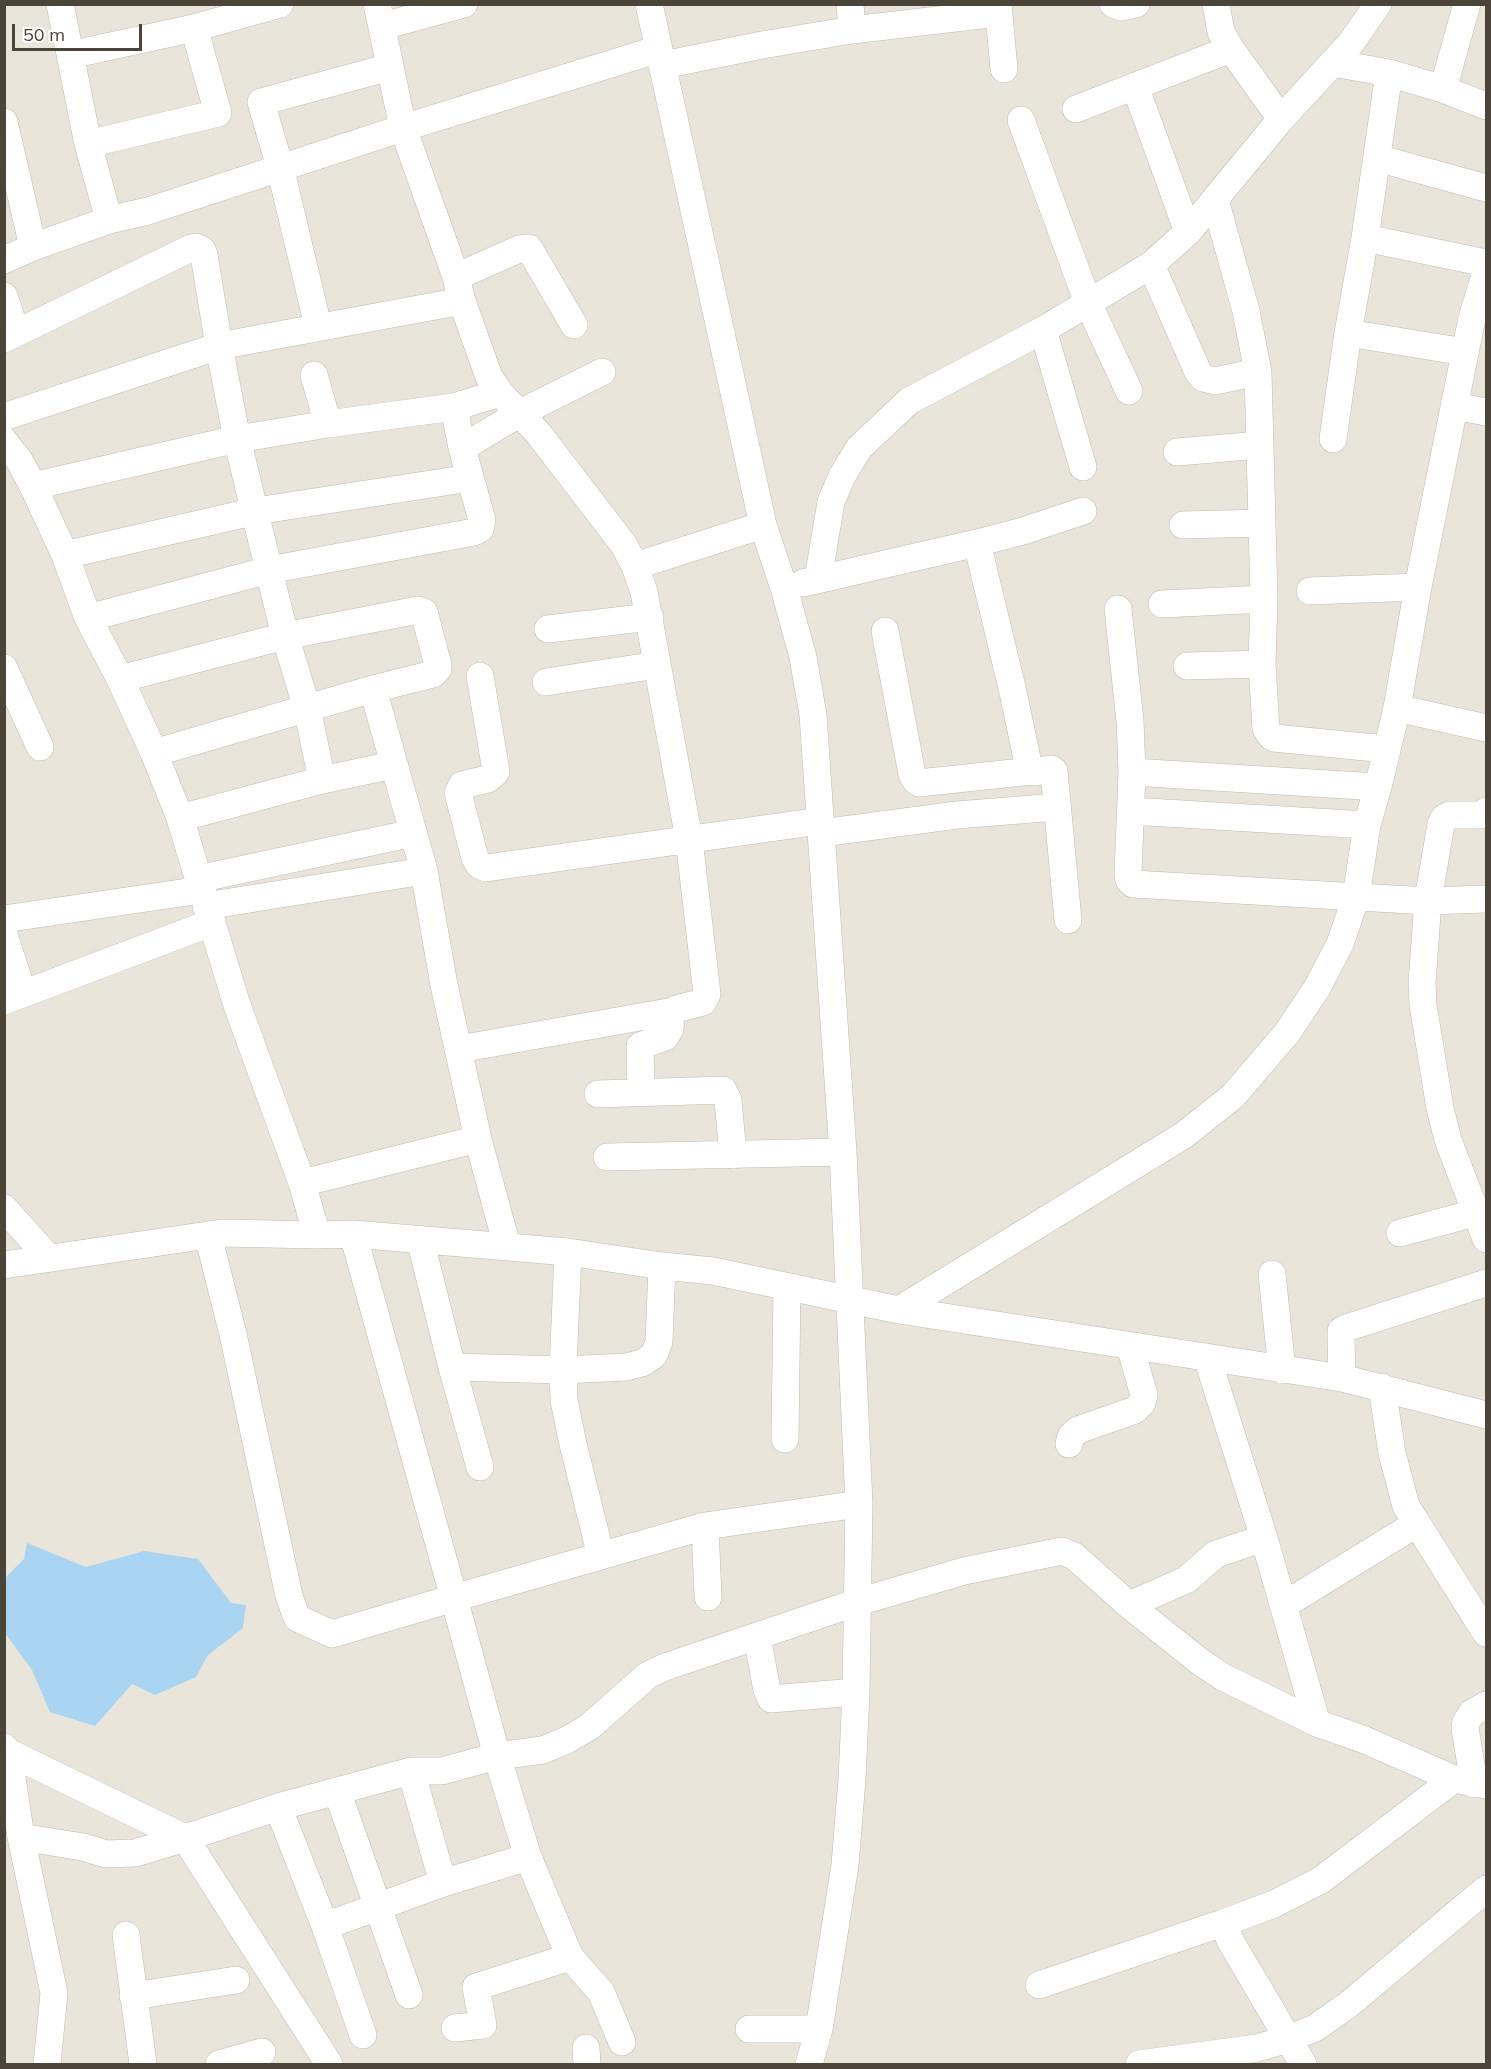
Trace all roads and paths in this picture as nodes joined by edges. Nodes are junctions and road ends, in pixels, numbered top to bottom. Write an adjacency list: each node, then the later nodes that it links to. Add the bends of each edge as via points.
1 (60, 4): 15 (street)
2 (280, 4): 13 (street)
3 (464, 4): 11 (street)
4 (649, 4): 16 (street)
5 (1113, 4): 6 (street)
6 (1136, 4)
7 (1216, 4): 14 (street, via 1221,32)
8 (1378, 4): 17 (street)
9 (1467, 4): 22 (street)
10 (998, 9): 12 (street); 19 (street)
11 (380, 15): 18 (street)
12 (851, 17): 16 (street, via 762,45)
13 (194, 28): 15 (street); 26 (street)
14 (1231, 49): 21 (street); 27 (street)
15 (70, 55): 31 (street)
16 (661, 57): 30 (street); 78 (street)
17 (1334, 63): 20 (street); 27 (street)
18 (390, 67): 23 (street); 30 (street)
19 (1004, 69)
20 (1389, 73): 22 (street); 32 (street)
21 (1135, 86): 25 (street); 37 (street)
22 (1443, 89): 24 (street)
23 (261, 102): 26 (street); 33 (street)
24 (1486, 106)
25 (1076, 109)
26 (218, 113): 31 (street)
27 (1281, 119): 35 (street)
28 (1022, 120): 46 (street)
29 (4, 122): 39 (street)
30 (403, 128): 33 (street); 44 (street)
31 (88, 144): 36 (street)
32 (1377, 158): 34 (street); 38 (street)
33 (280, 167): 36 (street); 49 (street)
34 (1486, 188)
35 (1215, 200): 37 (street); 56 (street, via 1246,311)
36 (109, 220): 39 (street)
37 (1188, 232): 42 (street)
38 (1365, 238): 41 (street); 51 (street)
39 (33, 247): 40 (street)
40 (4, 261)
41 (1486, 262)
42 (1151, 265): 46 (street); 56 (street, via 1203,378 1215,381)
43 (1486, 272): 47 (street)
44 (459, 289): 48 (street, via 519,249 529,248); 49 (street); 59 (street, via 485,368)
45 (4, 296): 52 (street)
46 (1088, 303): 50 (street); 58 (street)
47 (1479, 320): 54 (street)
48 (574, 325)
49 (318, 326): 53 (street)
50 (1043, 330): 72 (street); 84 (street, via 909,401 859,448 831,502)
51 (1348, 333): 54 (street); 67 (street)
52 (10, 336): 53 (street, via 196,247 204,255)
53 (219, 346): 64 (street); 66 (street)
54 (1465, 352): 60 (street)
55 (602, 372): 63 (street)
56 (1258, 372): 68 (street)
57 (314, 375): 65 (street)
58 (1129, 391)
59 (500, 393): 61 (street); 63 (street)
60 (1454, 406): 62 (street); 85 (street)
61 (454, 407): 65 (street); 69 (street)
62 (1486, 412)
63 (520, 413): 69 (street); 82 (street, via 624,545)
64 (4, 417)
65 (328, 424): 66 (street)
66 (237, 438): 74 (street); 76 (street)
67 (1333, 439)
68 (1260, 445): 70 (street); 77 (street)
69 (462, 448): 73 (street)
70 (1177, 452)
71 (9, 456): 74 (street)
72 (1083, 467)
73 (470, 477): 76 (street); 83 (street, via 482,520 480,530)
74 (33, 486): 81 (street)
75 (1083, 511): 80 (street)
76 (256, 512): 81 (street); 83 (street)
77 (1262, 523): 79 (street); 88 (street)
78 (764, 525): 82 (street); 86 (street)
79 (1183, 525)
80 (977, 543): 84 (street); 111 (street)
81 (65, 555): 92 (street)
82 (635, 566): 91 (street)
83 (269, 570): 92 (street); 95 (street)
84 (818, 579): 86 (street)
85 (1418, 586): 87 (street); 105 (street)
86 (784, 588): 120 (street, via 803,657 813,715)
87 (1310, 591)
88 (1264, 600): 89 (street); 96 (street)
89 (1161, 604)
90 (1118, 609): 112 (street)
91 (650, 617): 93 (street); 97 (street)
92 (88, 618): 101 (street)
93 (548, 629)
94 (885, 632): 111 (street, via 916,781)
95 (285, 636): 101 (street); 103 (street, via 422,610 438,669 433,674); 104 (street)
96 (1262, 664): 98 (street); 108 (street, via 1266,729 1270,736)
97 (657, 665): 102 (street); 122 (street)
98 (1187, 666)
99 (4, 668): 107 (street)
100 (480, 676): 122 (street, via 496,771 488,779 462,785 458,793 479,865 492,869)
101 (120, 679): 109 (street)
102 (546, 682)
103 (373, 689): 104 (street); 110 (street)
104 (307, 708): 109 (street); 113 (street)
105 (1397, 708): 106 (street); 108 (street)
106 (1486, 729)
107 (40, 747)
108 (1386, 749): 114 (street)
109 (154, 753): 118 (street)
110 (393, 765): 113 (street); 121 (street)
111 (1032, 771): 115 (street, via 1053,770)
112 (1132, 772): 114 (street); 116 (street)
113 (322, 780): 118 (street)
114 (1378, 787): 119 (street)
115 (1057, 807): 120 (street); 129 (street)
116 (1131, 811): 119 (street); 124 (street, via 1128,873 1133,884)
117 (1486, 811): 127 (street, via 1482,815 1454,813 1444,818)
118 (180, 818): 126 (street)
119 (1367, 825): 124 (street)
120 (821, 827): 122 (street); 137 (street)
121 (413, 833): 123 (street); 126 (street)
122 (689, 839): 132 (street, via 707,994 703,1002)
123 (424, 871): 126 (street); 133 (street)
124 (1356, 897): 127 (street); 158 (street, via 1340,944 1317,988 1287,1033 1233,1096 1184,1135)
125 (1486, 899): 127 (street)
126 (204, 900): 128 (street); 131 (street); 140 (street, via 237,1005)
127 (1428, 901): 142 (street, via 1422,956 1423,1005 1445,1129)
128 (4, 919)
129 (1068, 920)
130 (4, 935): 131 (street)
131 (14, 997)
132 (674, 1011): 133 (street); 134 (street, via 668,1035 640,1046)
133 (459, 1049): 136 (street)
134 (641, 1092): 135 (street); 138 (street, via 723,1090 728,1100)
135 (598, 1094)
136 (478, 1139): 140 (street); 149 (street)
137 (843, 1152): 138 (street); 157 (street)
138 (733, 1155): 139 (street)
139 (607, 1157)
140 (302, 1183): 146 (street)
141 (4, 1208): 151 (street)
142 (1478, 1212): 143 (street); 148 (street)
143 (1400, 1233)
144 (353, 1234): 146 (street); 147 (street); 176 (street)
145 (208, 1235): 146 (street); 151 (street); 176 (street, via 297,1618 333,1634)
146 (317, 1235)
147 (420, 1239): 149 (street); 161 (street)
148 (1486, 1239)
149 (507, 1246): 150 (street)
150 (568, 1252): 153 (street); 162 (street)
151 (49, 1258): 152 (street)
152 (4, 1265)
153 (662, 1266): 156 (street, via 713,1271); 162 (street, via 659,1342 654,1355 626,1367)
154 (1272, 1274): 163 (street)
155 (1486, 1283): 164 (street, via 1341,1331)
156 (787, 1287): 157 (street); 167 (street)
157 (850, 1299): 158 (street); 170 (street)
158 (899, 1310): 159 (street)
159 (1130, 1346): 160 (street); 168 (street, via 1144,1395 1142,1403 1135,1410 1078,1430)
160 (1207, 1357): 163 (street); 173 (street)
161 (452, 1367): 162 (street); 169 (street)
162 (563, 1370): 174 (street, via 564,1400)
163 (1282, 1370): 164 (street)
164 (1342, 1378): 165 (street)
165 (1382, 1388): 166 (street); 171 (street, via 1400,1485)
166 (1486, 1415)
167 (785, 1439)
168 (1069, 1444)
169 (480, 1467)
170 (859, 1504): 172 (street); 177 (street)
171 (1416, 1524): 179 (street); 180 (street)
172 (705, 1526): 174 (street); 175 (street)
173 (1264, 1538): 178 (street, via 1216,1554 1186,1580); 179 (street)
174 (601, 1556): 176 (street)
175 (708, 1597)
176 (454, 1598): 186 (street)
177 (858, 1602): 178 (street, via 964,1571 1062,1551); 181 (street); 182 (street)
178 (1129, 1605): 184 (street, via 1223,1677)
179 (1284, 1605): 184 (street)
180 (1486, 1633)
181 (757, 1637): 182 (street, via 771,1699); 186 (street, via 648,1675 589,1727 567,1740 543,1750)
182 (856, 1692): 207 (street, via 845,1865)
183 (1486, 1705): 188 (street, via 1466,1722)
184 (1317, 1723): 188 (street)
185 (6, 1750): 191 (street); 192 (street)
186 (497, 1756): 187 (street, via 442,1772); 193 (street)
187 (411, 1771): 189 (street); 194 (street)
188 (1472, 1782): 197 (street, via 1321,1880 1274,1904)
189 (337, 1791): 190 (street); 196 (street)
190 (278, 1808): 192 (street); 198 (street)
191 (21, 1837): 192 (street, via 106,1854 135,1852); 213 (street, via 54,1993)
192 (185, 1838): 216 (street)
193 (528, 1857): 194 (street); 200 (street)
194 (443, 1883): 196 (street)
195 (1486, 1889): 209 (street, via 1348,2005 1315,2028)
196 (376, 1906): 198 (street); 203 (street)
197 (1223, 1923): 202 (street); 209 (street, via 1230,1942)
198 (324, 1926): 208 (street)
199 (126, 1935): 204 (street)
200 (570, 1957): 205 (street, via 476,1987 483,2025); 210 (street, via 601,1992)
201 (236, 1980): 204 (street)
202 (1039, 1985)
203 (408, 1995)
204 (133, 1996): 214 (street)
205 (455, 2028)
206 (749, 2029): 207 (street)
207 (819, 2029): 217 (street)
208 (363, 2035)
209 (1288, 2039): 212 (street); 219 (street)
210 (622, 2042)
211 (262, 2052): 215 (street)
212 (1179, 2062): 218 (street)
213 (47, 2064)
214 (142, 2064)
215 (219, 2064)
216 (328, 2064)
217 (808, 2064)
218 (1139, 2064)
219 (1303, 2064)

